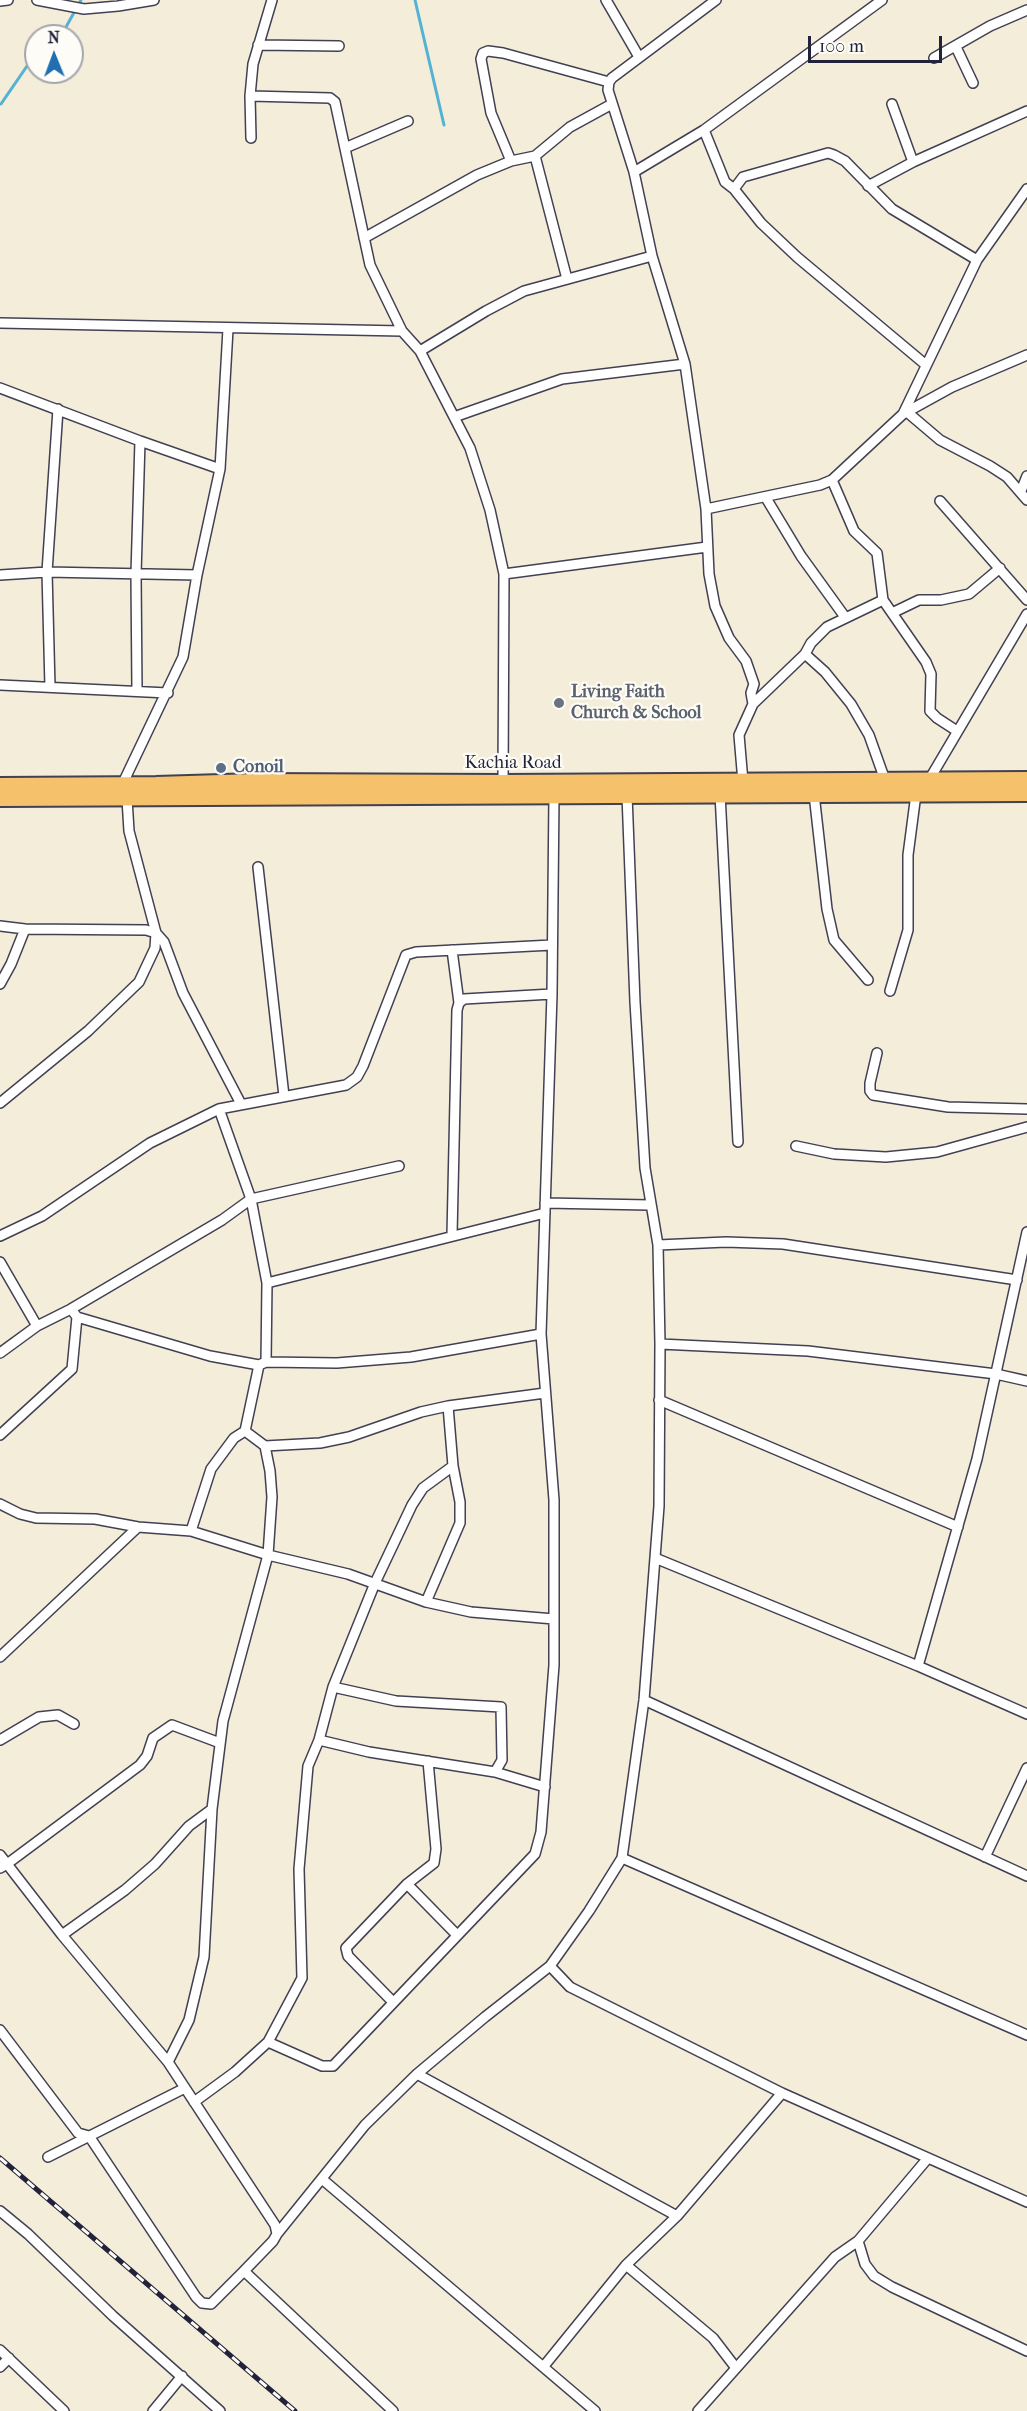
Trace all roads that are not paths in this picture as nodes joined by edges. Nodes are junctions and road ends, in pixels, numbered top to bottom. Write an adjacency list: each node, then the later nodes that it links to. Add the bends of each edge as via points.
1 (8, 0): 8 (street)
2 (36, 0): 3 (street, via 84,9)
3 (154, 0)
4 (272, 0): 10 (street)
5 (606, 0): 13 (street)
6 (716, 0): 13 (street)
7 (882, 0): 22 (street)
8 (0, 1)
9 (1027, 10): 12 (street)
10 (258, 45): 11 (street); 17 (street)
11 (339, 46)
12 (956, 47): 14 (street); 16 (street)
13 (639, 57): 15 (street)
14 (934, 58)
15 (609, 82): 18 (street); 26 (street, via 503,53 483,53 491,113)
16 (973, 83)
17 (250, 96): 23 (street); 24 (street, via 330,98 337,108)
18 (612, 104): 25 (street, via 570,127); 28 (street)
19 (892, 104): 27 (street)
20 (1027, 111): 27 (street)
21 (408, 121): 24 (street)
22 (704, 130): 28 (street); 30 (street, via 724,182)
23 (251, 138)
24 (345, 148): 32 (street)
25 (535, 156): 26 (street); 35 (street)
26 (511, 162): 32 (street, via 477,175)
27 (913, 162): 29 (street)
28 (634, 172): 33 (street)
29 (868, 186): 30 (street, via 845,161 828,153 743,177); 34 (street, via 892,209)
30 (734, 189): 42 (street, via 796,257)
31 (1027, 189): 34 (street)
32 (364, 238): 38 (street, via 370,265)
33 (652, 256): 35 (street); 41 (street)
34 (977, 260): 42 (street)
35 (567, 279): 39 (street, via 524,291)
36 (0, 323): 37 (street)
37 (228, 329): 38 (street); 48 (street)
38 (402, 331): 39 (street)
39 (420, 351): 46 (street)
40 (1027, 355): 45 (street, via 952,387)
41 (685, 364): 46 (street, via 562,379); 55 (street)
42 (926, 365): 45 (street)
43 (0, 388): 44 (street)
44 (58, 409): 47 (street); 58 (street)
45 (905, 413): 50 (street); 51 (street, via 940,440 1007,477)
46 (454, 417): 61 (street, via 470,448 490,510)
47 (140, 441): 48 (street); 60 (street)
48 (220, 469): 62 (street)
49 (1027, 476): 51 (street)
50 (832, 480): 52 (street); 63 (street, via 854,531 877,552)
51 (1021, 491): 53 (street)
52 (766, 498): 55 (street); 67 (street)
53 (1027, 500)
54 (940, 501): 57 (street)
55 (706, 509): 56 (street)
56 (707, 547): 61 (street); 73 (street, via 715,606 729,639 746,661 754,684)
57 (1000, 568): 64 (street); 65 (street, via 969,594 919,600)
58 (47, 573): 59 (street); 60 (street); 70 (street)
59 (0, 574)
60 (136, 574): 62 (street); 71 (street)
61 (504, 574): 79 (street)
62 (196, 575): 72 (street, via 183,657)
63 (884, 600): 65 (street); 67 (street)
64 (1027, 600)
65 (892, 613): 74 (street, via 931,674 930,711)
66 (1027, 614): 74 (street)
67 (845, 617): 68 (street, via 819,634)
68 (805, 654): 73 (street); 75 (street, via 851,704 869,735)
69 (0, 685): 70 (street)
70 (50, 687): 71 (street)
71 (137, 692): 72 (street)
72 (168, 693): 81 (street)
73 (753, 704): 78 (street, via 739,735)
74 (957, 731): 76 (street)
75 (885, 780): 76 (highway, Kachia Road); 78 (highway, Kachia Road)
76 (929, 780): 77 (highway, Kachia Road)
77 (1027, 780)
78 (743, 782): 79 (highway, Kachia Road)
79 (503, 783): 82 (highway, Kachia Road, via 255,782)
80 (0, 786): 81 (highway, Kachia Road)
81 (125, 792): 82 (highway, Kachia Road); 89 (highway, Kachia Road); 93 (street, via 129,831)
82 (157, 792): 87 (highway, Kachia Road)
83 (1027, 793): 86 (highway, Kachia Road)
84 (720, 794): 85 (highway, Kachia Road); 88 (highway, Kachia Road); 108 (street)
85 (814, 794): 86 (highway, Kachia Road); 96 (street, via 834,940)
86 (916, 794): 98 (street, via 908,855 908,930)
87 (554, 795): 88 (highway, Kachia Road); 94 (street)
88 (627, 795): 113 (street, via 635,1002)
89 (0, 798)
90 (258, 867): 102 (street)
91 (0, 926): 92 (street)
92 (25, 929): 93 (street); 97 (street)
93 (156, 933): 103 (street, via 155,948 139,982 88,1031); 104 (street, via 164,942 183,993)
94 (552, 945): 95 (street); 99 (street)
95 (452, 950): 100 (street); 102 (street, via 406,955 357,1077 346,1084)
96 (868, 980)
97 (0, 984)
98 (890, 991)
99 (552, 993): 100 (street, via 464,999); 112 (street)
100 (459, 1003): 116 (street)
101 (877, 1053): 106 (street, via 870,1083 873,1095 948,1107)
102 (284, 1096): 104 (street)
103 (0, 1103)
104 (241, 1104): 105 (street)
105 (219, 1109): 111 (street); 117 (street, via 150,1143 42,1216)
106 (1027, 1109)
107 (1027, 1126): 109 (street, via 937,1152 886,1157 834,1154)
108 (738, 1142)
109 (796, 1146)
110 (399, 1166): 111 (street)
111 (251, 1199): 121 (street); 122 (street)
112 (546, 1203): 113 (street); 114 (street)
113 (649, 1205): 118 (street)
114 (545, 1213): 116 (street); 124 (street)
115 (1027, 1232): 120 (street)
116 (452, 1235): 121 (street)
117 (0, 1236)
118 (657, 1245): 120 (street, via 783,1244); 125 (street)
119 (0, 1262): 123 (street)
120 (1017, 1280): 128 (street)
121 (267, 1284): 127 (street)
122 (74, 1313): 123 (street); 127 (street, via 210,1356); 134 (street, via 72,1369)
123 (37, 1326): 126 (street)
124 (541, 1334): 127 (street, via 411,1357); 130 (street)
125 (660, 1344): 128 (street, via 808,1351); 131 (street)
126 (0, 1353)
127 (263, 1364): 133 (street)
128 (996, 1374): 129 (street); 139 (street)
129 (1027, 1381)
130 (544, 1393): 132 (street); 145 (street, via 554,1500)
131 (659, 1401): 139 (street); 142 (street)
132 (448, 1406): 135 (street, via 349,1437); 136 (street)
133 (245, 1431): 135 (street); 140 (street, via 234,1438 211,1469)
134 (0, 1436)
135 (265, 1446): 141 (street, via 272,1497)
136 (453, 1466): 143 (street, via 423,1488); 144 (street, via 460,1523)
137 (0, 1504): 138 (street, via 36,1518 95,1519)
138 (138, 1527): 140 (street); 146 (street)
139 (958, 1527): 147 (street)
140 (191, 1531): 141 (street)
141 (268, 1555): 143 (street); 154 (street)
142 (655, 1558): 147 (street); 149 (street)
143 (375, 1583): 144 (street); 148 (street)
144 (426, 1602): 145 (street, via 471,1612)
145 (554, 1619): 158 (street)
146 (0, 1657)
147 (918, 1666): 150 (street)
148 (333, 1687): 153 (street); 157 (street, via 396,1701 501,1707 502,1760)
149 (644, 1700): 161 (street); 162 (street)
150 (1027, 1714)
151 (74, 1724): 152 (street, via 58,1715 39,1717)
152 (0, 1740)
153 (319, 1740): 155 (street); 172 (street, via 308,1766 300,1869 303,1973)
154 (220, 1743): 159 (street); 163 (street, via 172,1725 153,1738 140,1765)
155 (428, 1761): 157 (street); 165 (street, via 434,1863)
156 (1027, 1768): 161 (street)
157 (495, 1772): 158 (street)
158 (545, 1787): 167 (street, via 542,1832 535,1854)
159 (212, 1809): 166 (street, via 189,1826 125,1890); 173 (street, via 204,1957 189,2020)
160 (0, 1855): 163 (street)
161 (985, 1857): 164 (street)
162 (622, 1858): 168 (street); 171 (street)
163 (4, 1866): 166 (street)
164 (1027, 1876)
165 (407, 1884): 167 (street); 169 (street, via 346,1948 348,1956)
166 (62, 1935): 173 (street)
167 (457, 1935): 169 (street)
168 (550, 1966): 174 (street); 176 (street, via 577,1991)
169 (393, 2002): 172 (street, via 330,2067)
170 (0, 2030): 178 (street, via 78,2133)
171 (1027, 2035)
172 (268, 2042): 177 (street)
173 (168, 2062): 175 (street)
174 (417, 2074): 181 (street, via 365,2125); 184 (street)
175 (185, 2088): 177 (street); 178 (street)
176 (782, 2093): 180 (street); 184 (street)
177 (194, 2102): 185 (street, via 275,2225)
178 (89, 2136): 179 (street); 188 (street, via 202,2303 211,2304)
179 (48, 2157)
180 (928, 2158): 182 (street); 186 (street)
181 (322, 2179): 185 (street); 192 (street)
182 (1027, 2202)
183 (0, 2211): 195 (street)
184 (677, 2216): 187 (street)
185 (277, 2234): 188 (street)
186 (858, 2241): 190 (street, via 865,2264 874,2276); 194 (street, via 835,2257)
187 (626, 2265): 192 (street); 194 (street, via 713,2338)
188 (244, 2271): 199 (street)
189 (0, 2349): 191 (street)
190 (1027, 2351)
191 (9, 2358): 193 (street); 196 (street)
192 (544, 2366): 200 (street)
193 (0, 2367)
194 (736, 2368): 201 (street)
195 (182, 2376): 197 (street); 198 (street)
196 (64, 2411)
197 (153, 2411)
198 (220, 2411)
199 (393, 2411)
200 (595, 2411)
201 (698, 2411)

